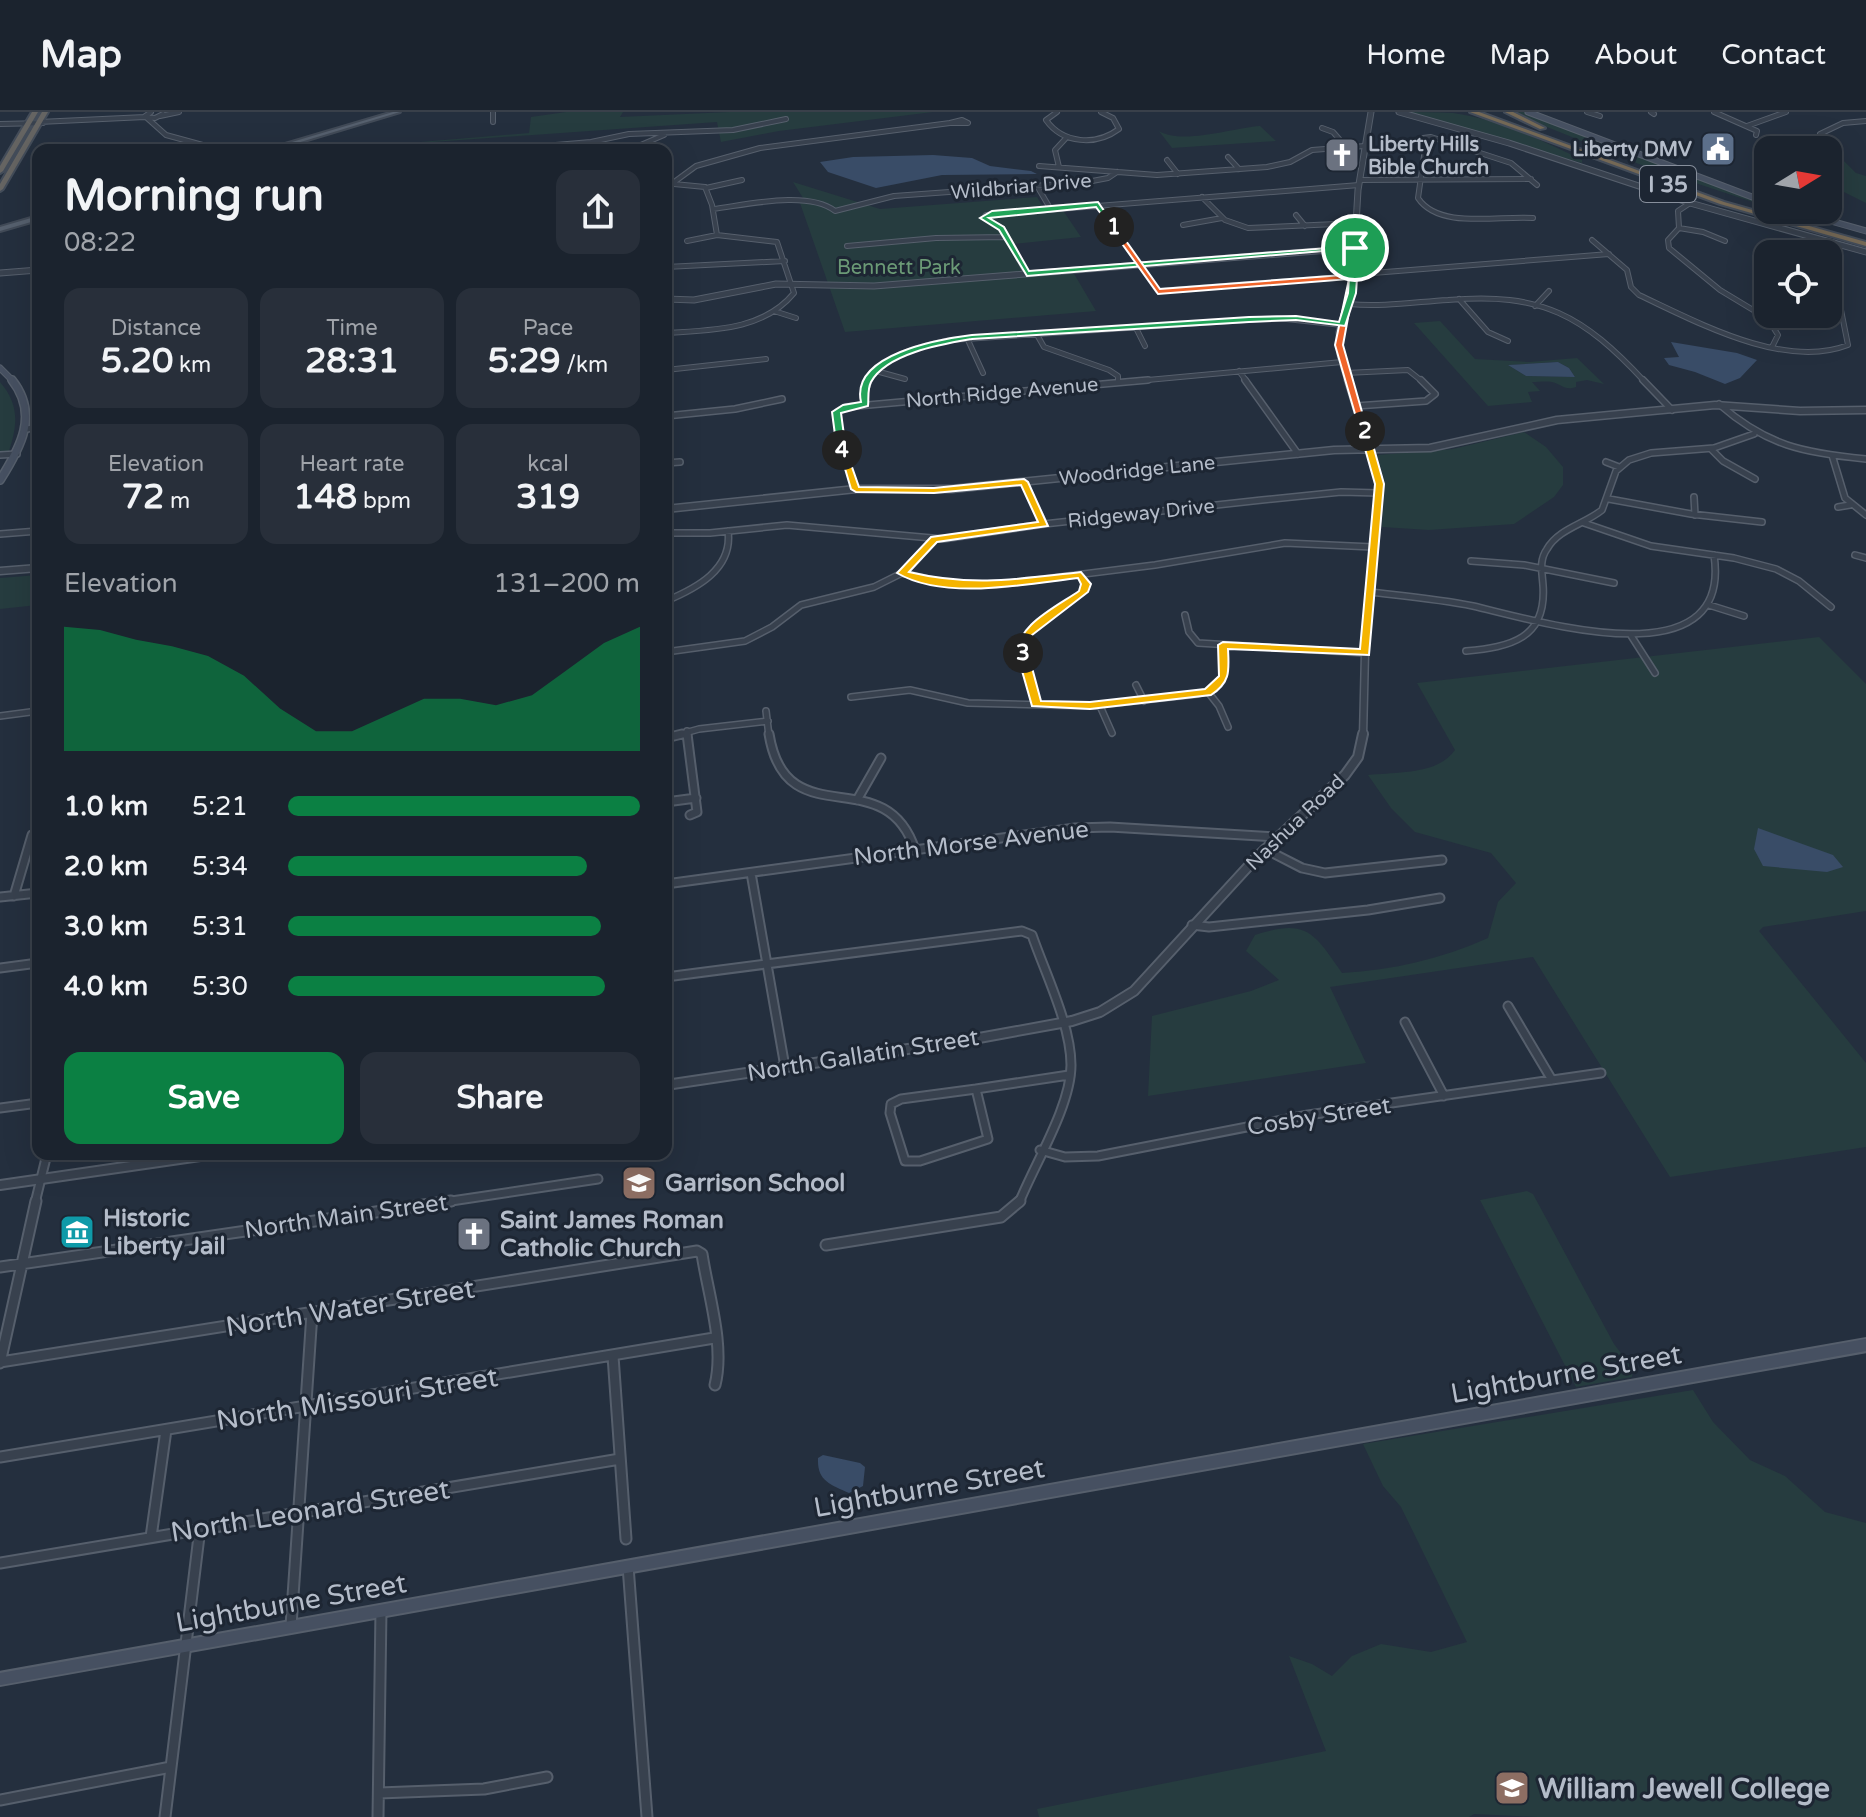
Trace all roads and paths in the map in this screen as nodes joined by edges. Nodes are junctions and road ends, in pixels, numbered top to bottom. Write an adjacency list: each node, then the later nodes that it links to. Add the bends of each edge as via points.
1 (35, 112): 25 (highway)
2 (45, 112): 23 (highway)
3 (179, 112): 19 (street)
4 (397, 112): 37 (main road)
5 (493, 112): 24 (street)
6 (1057, 112): 35 (street, via 1047,123)
7 (1101, 112): 35 (street, via 1120,127 1116,133)
8 (1371, 112): 40 (street, Nashua Road)
9 (1399, 112): 65 (street)
10 (1492, 112): 31 (highway, I 35)
11 (1508, 112): 31 (highway)
12 (1528, 112): 64 (main road)
13 (1587, 112): 20 (street)
14 (1714, 112): 29 (street)
15 (1772, 112): 17 (street)
16 (1471, 113): 88 (highway, I 35, via 1722,203)
17 (1783, 113): 29 (street)
18 (147, 114): 19 (street); 23 (street); 28 (street)
19 (160, 114): 28 (street)
20 (1600, 116)
21 (786, 119): 32 (street, via 740,129)
22 (1866, 121): 33 (street, via 1843,123)
23 (39, 122): 25 (street); 62 (highway)
24 (493, 122)
25 (28, 123): 27 (street); 42 (highway)
26 (950, 123): 45 (street, via 767,146)
27 (0, 124)
28 (153, 125): 36 (street, via 166,135)
29 (1747, 126): 34 (street)
30 (1322, 128): 41 (street)
31 (1542, 128): 67 (highway, I 35)
32 (668, 133): 38 (street); 39 (street)
33 (1820, 134)
34 (1756, 135)
35 (1067, 137): 49 (street, via 1053,152)
36 (199, 144)
37 (288, 144)
38 (576, 144)
39 (643, 144)
40 (1365, 146): 41 (street, Wildbriar Drive); 57 (street, Nashua Road)
41 (1347, 148): 50 (street, Wildbriar Drive, via 1308,151 1285,163)
42 (9, 154): 43 (street); 51 (highway)
43 (0, 155)
44 (1228, 157): 50 (street)
45 (721, 159): 47 (street); 58 (street, via 696,166)
46 (1167, 160): 53 (street)
47 (730, 163)
48 (1039, 166): 49 (street)
49 (1059, 167): 52 (street, via 1106,167)
50 (1239, 169): 53 (street, Wildbriar Drive)
51 (0, 171)
52 (1117, 172): 53 (street, Wildbriar Drive); 60 (street, Wildbriar Drive, via 1101,180)
53 (1178, 174)
54 (1531, 179): 56 (street); 56 (street, via 1511,163 1424,138); 59 (street)
55 (742, 180): 61 (street)
56 (1420, 180): 57 (street); 72 (street, via 1418,203 1426,210 1460,218)
57 (1360, 183): 63 (street); 74 (street, Nashua Road)
58 (673, 185): 61 (street)
59 (1537, 185)
60 (1037, 186): 68 (street); 69 (street, Wildbriar Drive, via 894,196 835,211 815,200)
61 (706, 188): 69 (street)
62 (0, 189)
63 (1202, 197): 66 (street); 71 (street)
64 (1754, 198)
65 (1690, 203): 80 (street, via 1678,211); 85 (street)
66 (1098, 205): 68 (street); 95 (street)
67 (1754, 205)
68 (1050, 208): 83 (street, via 985,216)
69 (713, 209): 82 (street)
70 (1296, 215): 79 (street)
71 (1222, 218): 77 (street); 79 (street, via 1254,228)
72 (1533, 218)
73 (32, 219): 78 (main road)
74 (1358, 223): 79 (street); 91 (street, Nashua Road)
75 (1826, 224): 81 (highway, I 35)
76 (1835, 224): 81 (main road)
77 (1183, 225)
78 (0, 226)
79 (1305, 226)
80 (1679, 228): 87 (street); 117 (street, via 1668,240 1669,248 1720,290 1771,321 1778,335)
81 (1866, 234)
82 (717, 235): 86 (street); 94 (street, via 774,240)
83 (1006, 237): 90 (street); 99 (street)
84 (1592, 240): 93 (street)
85 (1823, 240)
86 (687, 241)
87 (1725, 241)
88 (1866, 244)
89 (1842, 245): 92 (street)
90 (847, 246)
91 (1355, 248): 95 (street); 100 (street, Nashua Road)
92 (1866, 252)
93 (1609, 254): 100 (street); 117 (street, via 1627,270 1639,295)
94 (785, 261): 96 (street); 101 (street)
95 (1140, 265): 99 (street); 100 (street, via 1158,291)
96 (672, 267)
97 (32, 270): 98 (street)
98 (0, 273)
99 (1027, 274): 101 (street, via 874,286)
100 (1353, 274): 105 (street, Nashua Road)
101 (793, 283): 103 (street, via 755,286 708,299); 107 (street, via 792,296)
102 (1549, 291): 106 (street)
103 (672, 299)
104 (1459, 299): 105 (street); 106 (street, via 1492,298); 115 (street, via 1488,332)
105 (1349, 304): 110 (street, Nashua Road)
106 (1535, 306): 132 (street, via 1585,326)
107 (774, 311): 109 (street); 112 (street, via 744,325)
108 (1842, 315): 117 (street, via 1848,345 1823,353)
109 (796, 318)
110 (1342, 325): 111 (street, via 1285,318); 119 (street, Nashua Road)
111 (1136, 328): 113 (street); 116 (street)
112 (672, 332)
113 (1036, 333): 114 (street); 127 (street, via 1044,347 1109,370)
114 (967, 338): 122 (street, via 927,344); 124 (street)
115 (1508, 341)
116 (1145, 346)
117 (1772, 347)
118 (766, 359): 121 (street)
119 (1342, 362): 123 (street, North Ridge Avenue); 125 (street, Nashua Road)
120 (0, 368): 135 (main road, via 22,395)
121 (672, 369)
122 (876, 371): 126 (street); 129 (street, via 866,382)
123 (1239, 371): 127 (street, North Ridge Avenue); 141 (street)
124 (983, 373)
125 (1346, 373): 131 (street, Nashua Road); 131 (street, via 1405,370 1435,394 1426,401)
126 (905, 379)
127 (1118, 382): 129 (street, North Ridge Avenue)
128 (782, 399): 134 (street)
129 (865, 404): 152 (street, North Ridge Avenue, via 843,408 836,418)
130 (1719, 404): 132 (street); 133 (street); 137 (street)
131 (1356, 406): 138 (street, Nashua Road)
132 (1672, 410): 138 (street, via 1557,420 1430,448)
133 (1866, 410)
134 (672, 415)
135 (27, 427): 136 (street); 140 (main road)
136 (32, 427)
137 (1754, 434): 139 (street); 143 (street, via 1784,447)
138 (1370, 449): 141 (street, Woodridge Lane); 153 (street, Nashua Road)
139 (1711, 449): 148 (street, via 1654,453); 149 (street)
140 (17, 454): 142 (street); 150 (main road)
141 (1298, 454): 151 (street, Woodridge Lane)
142 (0, 455)
143 (1832, 455): 144 (street); 156 (street)
144 (1866, 459)
145 (680, 462): 147 (street)
146 (1606, 462): 148 (street)
147 (672, 463)
148 (1619, 467): 155 (street, via 1611,478)
149 (1755, 479)
150 (0, 480)
151 (1024, 482): 152 (street, Woodridge Lane, via 934,490); 163 (street)
152 (856, 489): 158 (street)
153 (1379, 493): 163 (street, Ridgeway Drive); 169 (street, Nashua Road)
154 (1694, 497): 159 (street)
155 (1609, 499): 159 (street); 162 (street)
156 (1850, 505): 157 (street); 160 (street)
157 (1838, 507)
158 (672, 508)
159 (1695, 515): 161 (street)
160 (1866, 515)
161 (1762, 522)
162 (1584, 523): 170 (street, via 1636,543); 174 (street, via 1549,544)
163 (1044, 524): 168 (street, Ridgeway Drive)
164 (32, 531): 167 (street)
165 (728, 531): 166 (street, Ridgeway Drive); 168 (street, Ridgeway Drive, via 806,525); 181 (street, via 725,562)
166 (672, 533)
167 (0, 534)
168 (934, 539): 177 (street)
169 (1373, 547): 178 (street, via 1285,543); 180 (street, Nashua Road)
170 (1714, 555): 182 (street, via 1716,590); 183 (street, via 1784,573)
171 (1855, 555): 172 (street)
172 (1866, 558)
173 (1471, 561): 174 (street)
174 (1541, 567): 179 (street); 186 (street, via 1543,603)
175 (32, 568): 176 (street)
176 (0, 571)
177 (902, 573): 178 (street, via 981,586); 189 (street, via 863,591 801,605 745,641)
178 (1081, 575): 198 (street, via 1083,592 1032,629 1023,643)
179 (1614, 583)
180 (1370, 592): 186 (street, via 1457,603); 191 (street, Nashua Road)
181 (672, 598)
182 (1709, 605): 185 (street); 187 (street, via 1680,624)
183 (1831, 607)
184 (1185, 615): 188 (street, via 1198,643)
185 (1744, 616)
186 (1536, 622): 187 (street); 190 (street, via 1515,644)
187 (1630, 634): 192 (street)
188 (1223, 645): 191 (street); 194 (street, via 1224,676)
189 (672, 651)
190 (1466, 651)
191 (1365, 653): 214 (street, Nashua Road, via 1364,732 1358,757)
192 (1655, 673)
193 (1136, 685): 197 (street)
194 (1208, 692): 197 (street); 205 (street)
195 (873, 696): 196 (street); 198 (street, via 910,690 968,703); 200 (street)
196 (851, 697)
197 (1144, 701): 199 (street)
198 (1036, 704): 199 (street)
199 (1100, 706): 207 (street)
200 (873, 708)
201 (766, 711): 204 (street)
202 (32, 712): 203 (street)
203 (0, 716)
204 (768, 721): 206 (street); 211 (street, via 784,777 812,791)
205 (1228, 727)
206 (687, 731): 208 (street); 210 (street)
207 (1112, 733)
208 (672, 736)
209 (881, 758): 211 (street)
210 (696, 798): 212 (street); 213 (street, via 697,812)
211 (857, 800): 217 (street, via 900,818)
212 (672, 801)
213 (690, 815)
214 (1278, 837): 216 (street, Nashua Road); 217 (street, North Morse Avenue, via 1092,827)
215 (32, 843): 222 (street)
216 (1265, 849): 218 (street, via 1325,873); 225 (street, Nashua Road)
217 (915, 850): 219 (street, North Morse Avenue)
218 (1442, 860)
219 (751, 873): 220 (street, North Morse Avenue); 227 (street)
220 (672, 883)
221 (32, 894): 222 (street)
222 (14, 896): 223 (street)
223 (0, 897)
224 (1440, 898): 225 (street, via 1368,910)
225 (1192, 925): 232 (street, Nashua Road, via 1124,999)
226 (32, 964): 228 (street)
227 (767, 964): 229 (street); 232 (street, via 1028,932); 233 (street)
228 (0, 968)
229 (672, 976)
230 (1508, 1006): 236 (street)
231 (1405, 1022): 239 (street)
232 (1061, 1023): 233 (street, North Gallatin Street); 235 (street)
233 (785, 1067): 237 (street, North Gallatin Street)
234 (1601, 1073): 236 (street, Cosby Street)
235 (1069, 1075): 238 (street); 242 (street)
236 (1552, 1080): 239 (street, Cosby Street)
237 (672, 1084)
238 (976, 1089): 238 (street, via 891,1104 905,1161 988,1139)
239 (1444, 1096): 242 (street, Cosby Street, via 1308,1115 1084,1158)
240 (32, 1104): 241 (street)
241 (0, 1108)
242 (1040, 1150): 248 (street, via 1019,1203 1001,1217)
243 (46, 1160): 245 (street)
244 (172, 1160): 245 (street)
245 (41, 1179): 247 (street); 249 (street)
246 (598, 1179): 249 (street, North Main Street)
247 (0, 1185)
248 (826, 1245)
249 (22, 1264): 250 (street, North Main Street); 255 (street)
250 (0, 1267)
251 (312, 1313): 252 (street, North Water Street, via 700,1251); 255 (street, North Water Street); 257 (street)
252 (714, 1338): 254 (street, North Missouri Street); 256 (street, via 719,1371)
253 (1866, 1345): 266 (main road, Lightburne Street)
254 (613, 1356): 257 (street, North Missouri Street); 260 (street)
255 (0, 1362)
256 (715, 1385)
257 (306, 1407): 258 (street, North Missouri Street); 261 (street)
258 (166, 1430): 259 (street, North Missouri Street); 263 (street)
259 (0, 1457)
260 (620, 1459): 261 (street, North Leonard Street); 264 (street)
261 (299, 1512): 262 (street, North Leonard Street); 268 (street)
262 (200, 1528): 263 (street, North Leonard Street); 269 (street)
263 (151, 1537): 265 (street, North Leonard Street)
264 (626, 1539)
265 (0, 1563)
266 (628, 1566): 267 (main road, Lightburne Street); 277 (street)
267 (381, 1610): 268 (main road, Lightburne Street); 273 (street)
268 (291, 1626): 269 (main road, Lightburne Street)
269 (186, 1645): 270 (main road, Lightburne Street); 271 (street)
270 (0, 1679)
271 (171, 1767): 274 (street); 275 (street)
272 (547, 1777): 273 (street, via 484,1789)
273 (379, 1793): 276 (street)
274 (0, 1800)
275 (165, 1817)
276 (378, 1817)
277 (647, 1817)

